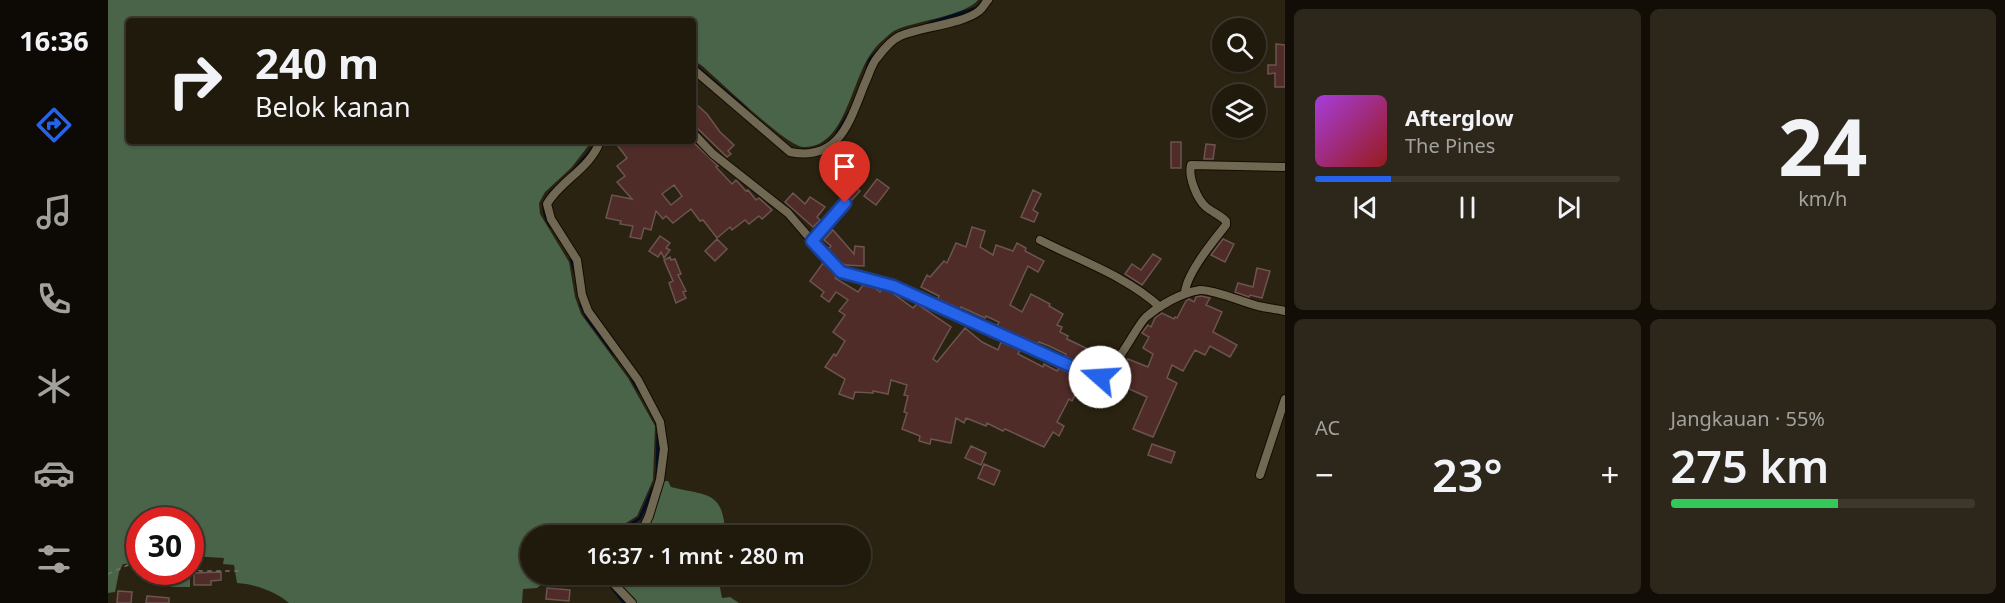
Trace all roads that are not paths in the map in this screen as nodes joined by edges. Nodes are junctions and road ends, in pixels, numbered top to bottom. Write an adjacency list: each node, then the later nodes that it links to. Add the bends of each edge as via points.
1 (988, 0): 2 (street, via 979,11 899,36 885,48 874,61 837,141 816,153 790,152)
2 (696, 72)
3 (696, 137): 8 (street, via 788,213)
4 (599, 144): 14 (street, via 547,204 551,219 577,260 588,311 638,380 660,422 664,449 660,480)
5 (1285, 167): 9 (street, via 1191,165 1189,169 1203,205 1226,221 1226,225 1204,254 1185,287)
6 (845, 203): 8 (street)
7 (1040, 240): 10 (street, via 1117,276)
8 (812, 241): 10 (street, via 841,272 893,286 1096,377 1105,374 1145,318)
9 (1185, 294): 10 (street); 11 (street, via 1205,290)
10 (1160, 307)
11 (1285, 310)
12 (1285, 399): 13 (street)
13 (1260, 475)
14 (645, 525)
15 (615, 585): 16 (street)
16 (632, 603)

